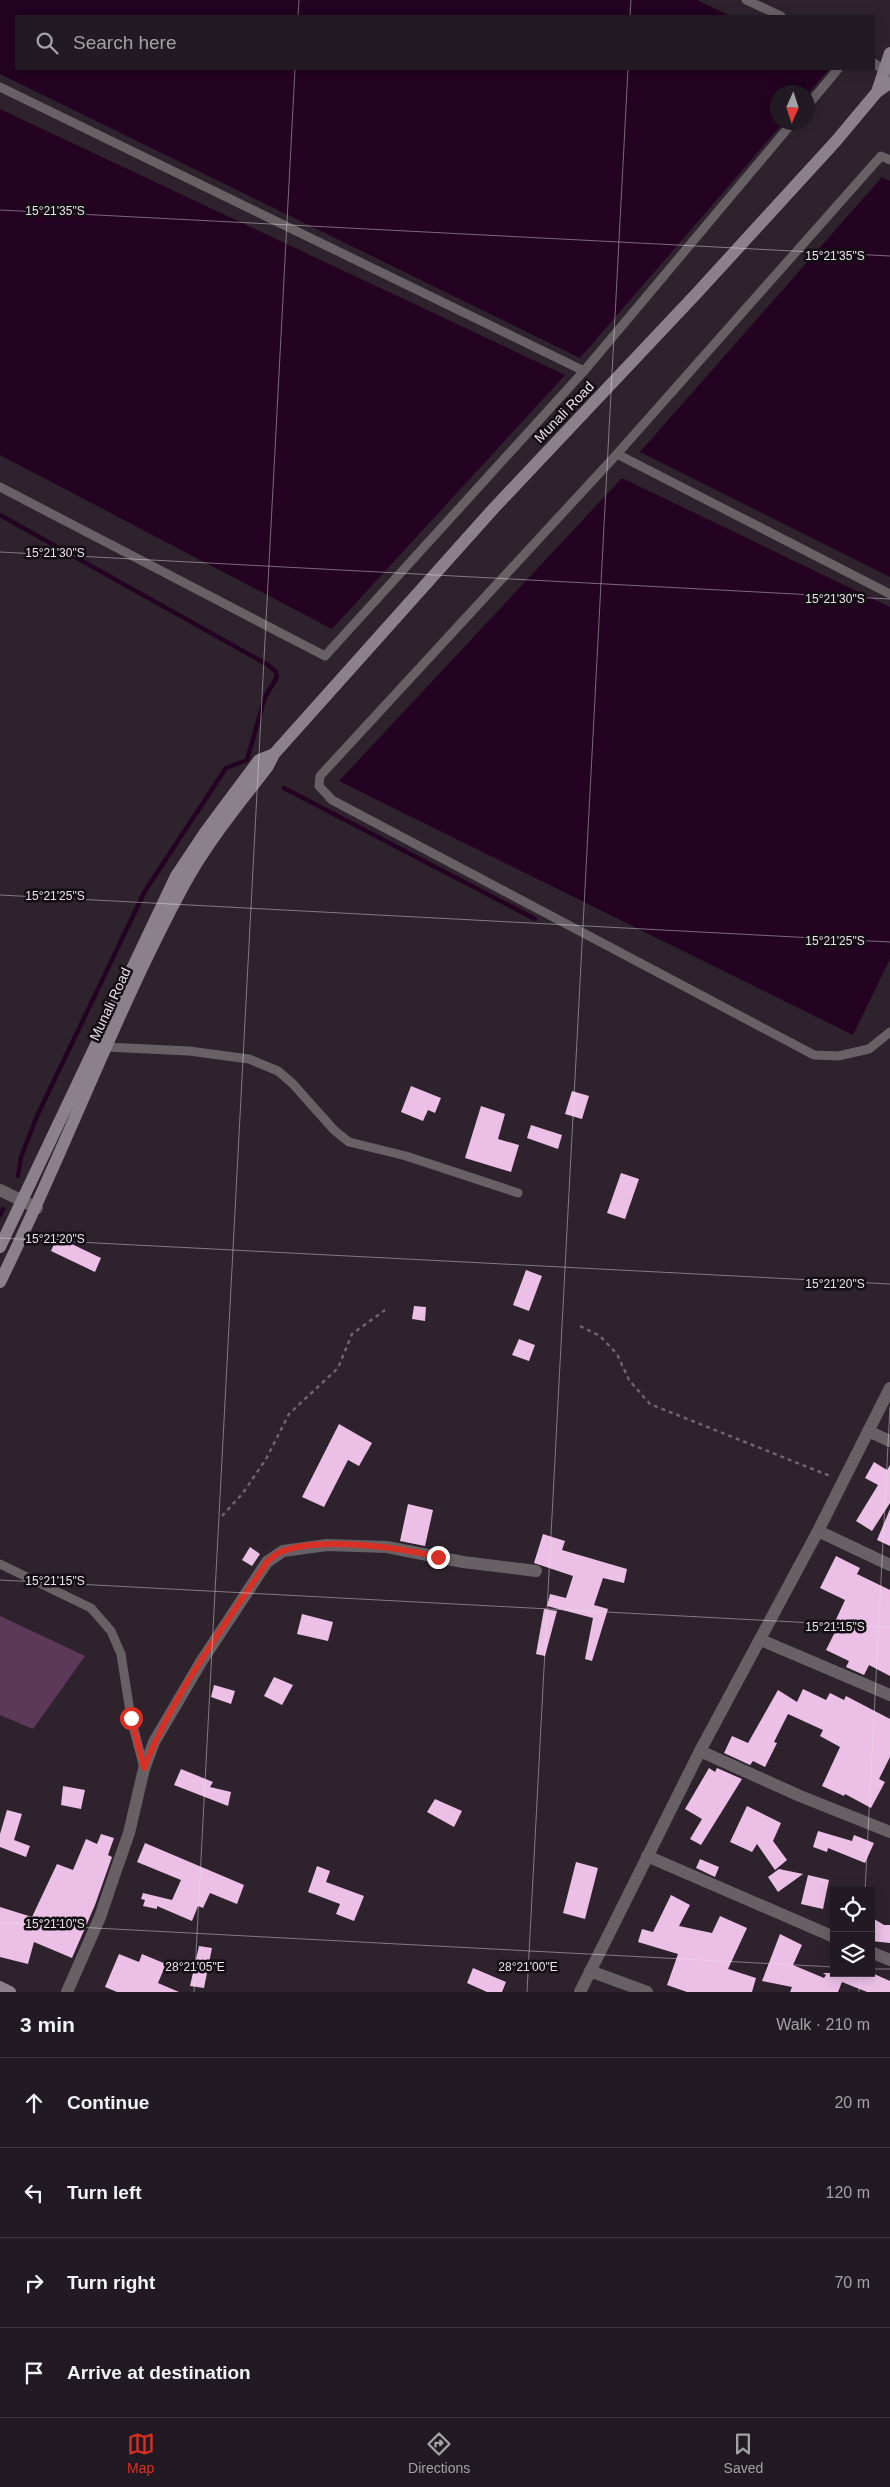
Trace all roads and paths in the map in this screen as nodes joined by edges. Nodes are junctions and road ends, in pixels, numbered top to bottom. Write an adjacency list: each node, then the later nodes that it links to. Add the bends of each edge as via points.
1 (746, 0): 2 (lane)
2 (779, 15)
3 (890, 53): 4 (main road, Munali Road)
4 (882, 69): 8 (main road, Munali Road)
5 (837, 70): 9 (lane)
6 (890, 82): 8 (main road, Munali Road)
7 (0, 87): 12 (lane)
8 (877, 92): 16 (main road, Munali Road, via 696,294 494,508)
9 (815, 97)
10 (786, 130): 12 (lane)
11 (890, 160): 13 (lane, via 881,156)
12 (584, 371): 14 (lane, via 326,656)
13 (617, 454): 15 (lane); 17 (lane, via 320,776 319,786 332,800 814,1055 838,1056 868,1049)
14 (0, 487)
15 (890, 594)
16 (274, 754): 18 (main road, Munali Road, via 214,836 186,882); 21 (main road, Munali Road, via 259,760 176,876)
17 (890, 1032)
18 (106, 1047): 20 (lane, via 189,1051 249,1059 283,1076 349,1142 406,1156); 22 (main road, Munali Road)
19 (0, 1190): 21 (street)
20 (518, 1193)
21 (22, 1201): 22 (street); 23 (main road, Munali Road)
22 (37, 1208): 24 (main road, Munali Road)
23 (0, 1247)
24 (0, 1282)
25 (385, 1310): 31 (path, via 352,1334 338,1368 289,1414 266,1459 243,1493)
26 (580, 1326): 30 (path, via 600,1336 618,1354 629,1380 650,1404)
27 (890, 1388): 28 (street)
28 (868, 1431): 29 (street); 30 (street)
29 (890, 1441)
30 (843, 1481): 32 (street)
31 (222, 1516)
32 (818, 1532): 34 (street); 36 (street)
33 (0, 1564): 39 (lane, via 91,1608 111,1631 121,1654 131,1718)
34 (890, 1565)
35 (536, 1571): 39 (street, via 464,1562 387,1547 327,1545 283,1551 267,1562 201,1662 154,1742)
36 (761, 1640): 37 (street); 38 (street)
37 (890, 1695)
38 (700, 1751): 40 (street); 41 (street)
39 (144, 1768): 48 (street, via 129,1833 100,1917)
40 (890, 1832)
41 (647, 1856): 42 (street); 45 (street)
42 (830, 1935)
43 (875, 1954): 44 (street)
44 (890, 1960)
45 (590, 1971): 49 (street); 50 (street)
46 (0, 1988): 47 (main road)
47 (10, 1992)
48 (67, 1992)
49 (580, 1992)
50 (647, 1992)

